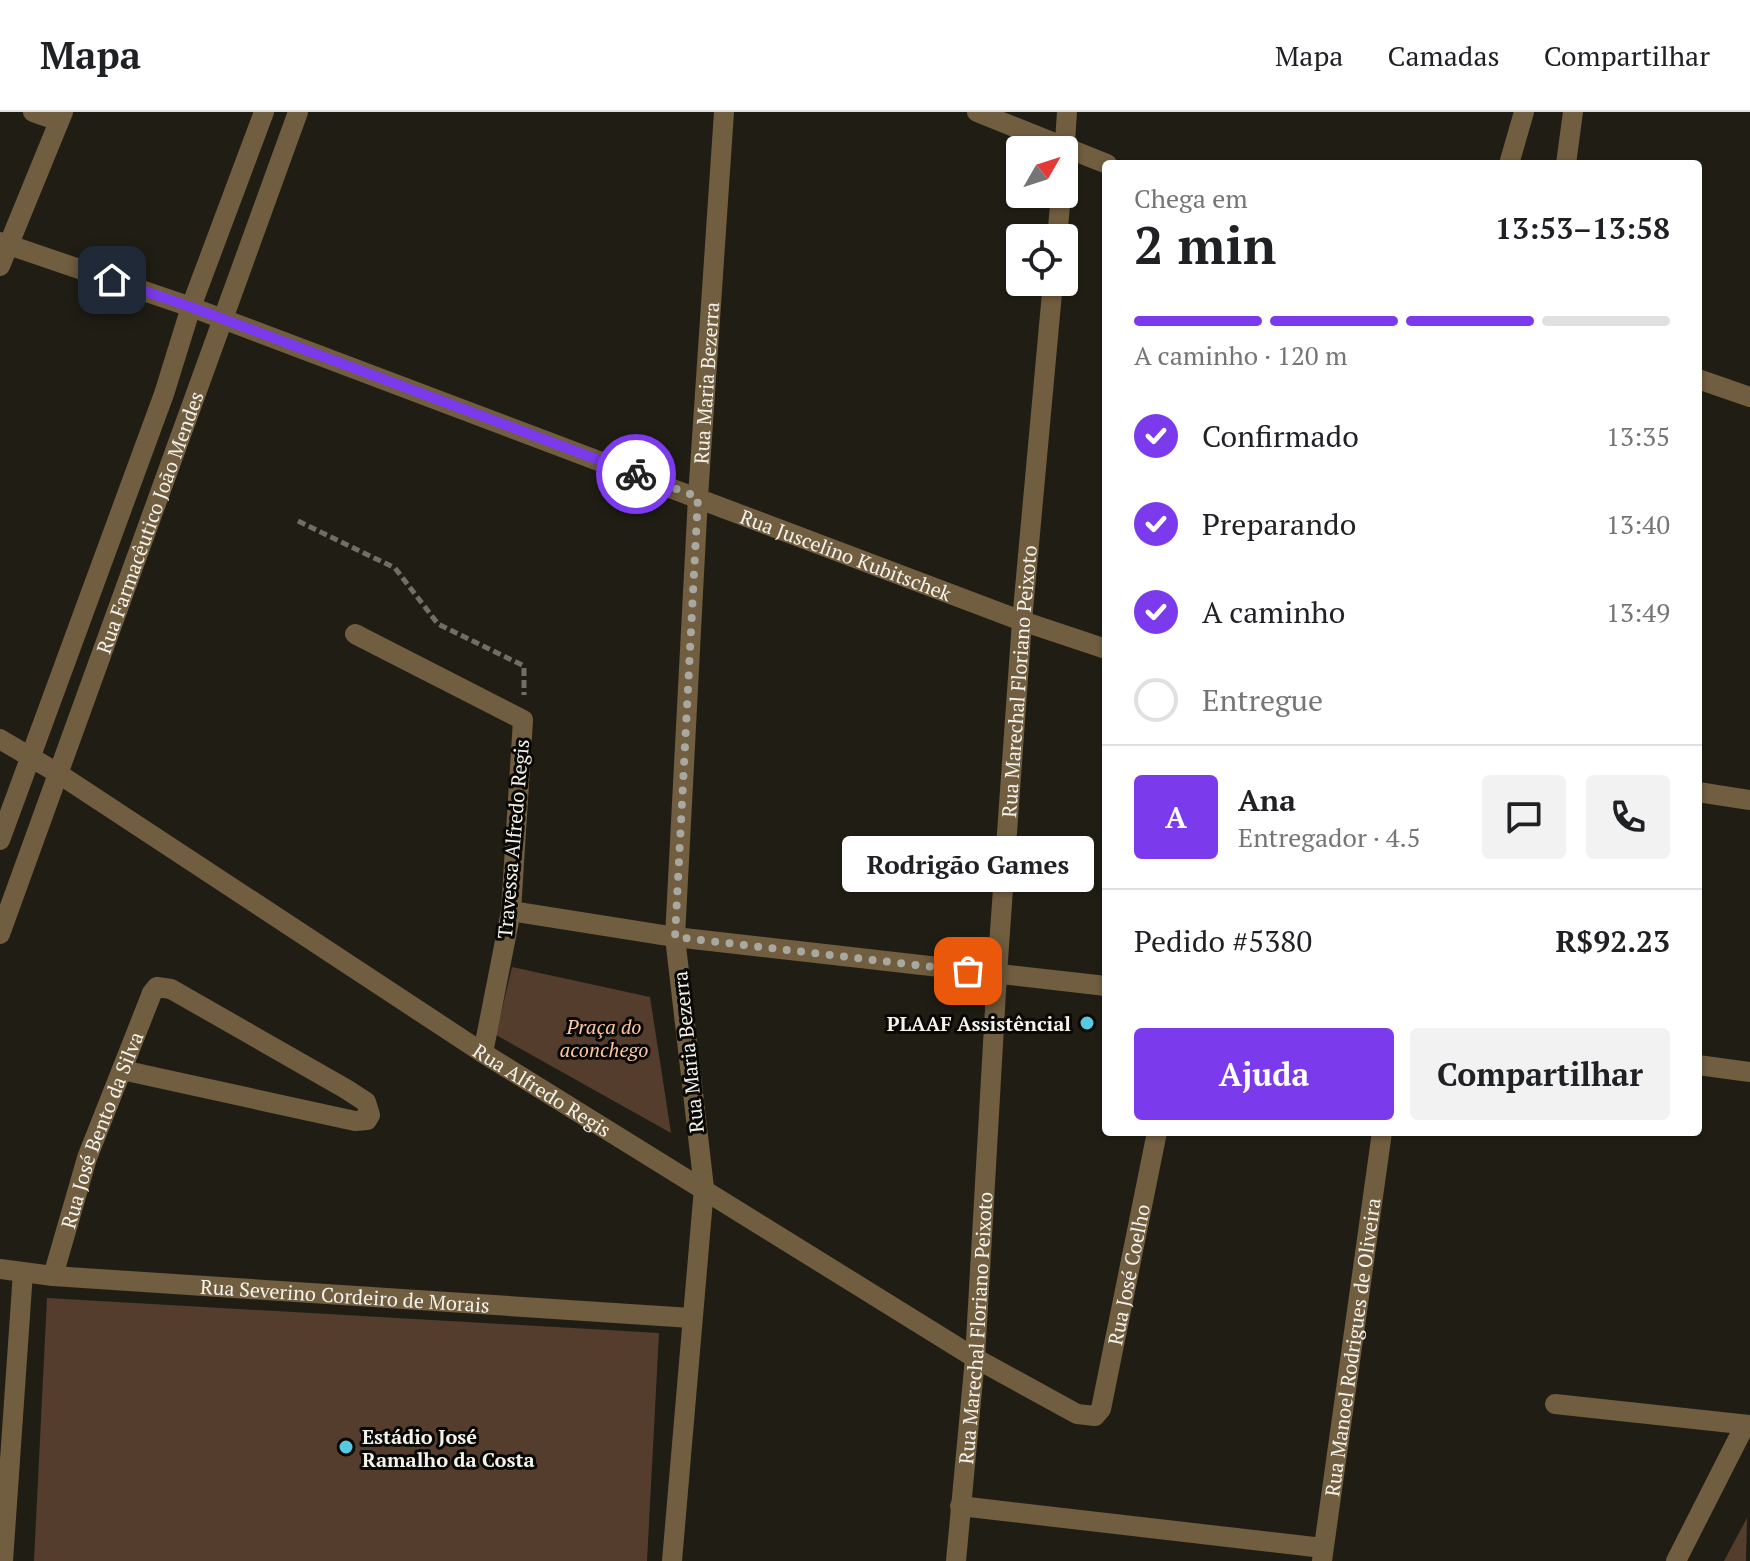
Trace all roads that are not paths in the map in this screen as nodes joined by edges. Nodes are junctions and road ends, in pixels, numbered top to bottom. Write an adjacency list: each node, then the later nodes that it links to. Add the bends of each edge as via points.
1 (33, 112): 9 (street)
2 (264, 112): 19 (street, Rua Farmacêutico João Mendes)
3 (724, 112): 23 (street, Rua Maria Bezerra)
4 (977, 112): 10 (street)
5 (1067, 112): 11 (street)
6 (1524, 112): 13 (street)
7 (1573, 112): 14 (street)
8 (293, 114): 20 (street, Rua Farmacêutico João Mendes)
9 (61, 117): 16 (street)
10 (1029, 136)
11 (1065, 136)
12 (1078, 156): 15 (street)
13 (1510, 160)
14 (1567, 160)
15 (1102, 163)
16 (4, 243): 17 (street); 19 (street, Rua Juscelino Kubitschek)
17 (0, 266)
18 (1052, 296): 24 (street, Rua Marechal Floriano Peixoto)
19 (191, 307): 20 (street, Rua Juscelino Kubitschek); 28 (street, Rua Farmacêutico João Mendes)
20 (224, 319): 23 (street, Rua Juscelino Kubitschek); 29 (street, Rua Farmacêutico João Mendes)
21 (1702, 380): 22 (street)
22 (1750, 397)
23 (698, 497): 24 (street, Rua Juscelino Kubitschek); 35 (street, Rua Maria Bezerra)
24 (1022, 621): 26 (street, Rua Juscelino Kubitschek); 36 (street, Rua Marechal Floriano Peixoto)
25 (355, 634): 33 (street, Travessa Alfredo Regis, via 523,720)
26 (1102, 648)
27 (0, 739): 28 (street, Rua Alfredo Regis)
28 (29, 759): 29 (street, Rua Alfredo Regis); 32 (street, Rua Farmacêutico João Mendes)
29 (59, 774): 34 (street, Rua Farmacêutico João Mendes); 38 (street, Rua Alfredo Regis)
30 (1702, 793): 31 (street)
31 (1750, 800)
32 (0, 840)
33 (511, 911): 35 (street); 38 (street, Travessa Alfredo Regis)
34 (0, 934)
35 (675, 937): 36 (street); 44 (street, Rua Maria Bezerra)
36 (997, 974): 37 (street); 49 (street, Rua Marechal Floriano Peixoto)
37 (1102, 986)
38 (483, 1053): 44 (street, Rua Alfredo Regis)
39 (1702, 1066): 41 (street)
40 (122, 1070): 40 (street, Rua José Bento da Silva, via 152,993 157,987 171,989 346,1089 366,1102 370,1115 355,1121); 47 (street, Rua José Bento da Silva, via 87,1158)
41 (1750, 1072)
42 (1156, 1136): 51 (street, Rua José Coelho, via 1101,1409)
43 (1381, 1136): 54 (street, Rua Manoel Rodrigues de Oliveira)
44 (704, 1188): 48 (street, Rua Maria Bezerra); 49 (street, Rua Alfredo Regis)
45 (0, 1269): 46 (street, Rua Severino Cordeiro de Morais)
46 (23, 1272): 47 (street, Rua Severino Cordeiro de Morais); 55 (street)
47 (53, 1276): 48 (street, Rua Severino Cordeiro de Morais)
48 (691, 1318): 56 (street, Rua Maria Bezerra)
49 (975, 1358): 51 (street, Rua Alfredo Regis, via 1077,1414); 53 (street, Rua Marechal Floriano Peixoto)
50 (1555, 1404): 52 (street)
51 (1095, 1416)
52 (1748, 1425): 58 (street)
53 (960, 1506): 54 (street); 57 (street, Rua Marechal Floriano Peixoto)
54 (1322, 1555)
55 (3, 1561)
56 (672, 1561)
57 (956, 1561)
58 (1676, 1561)

